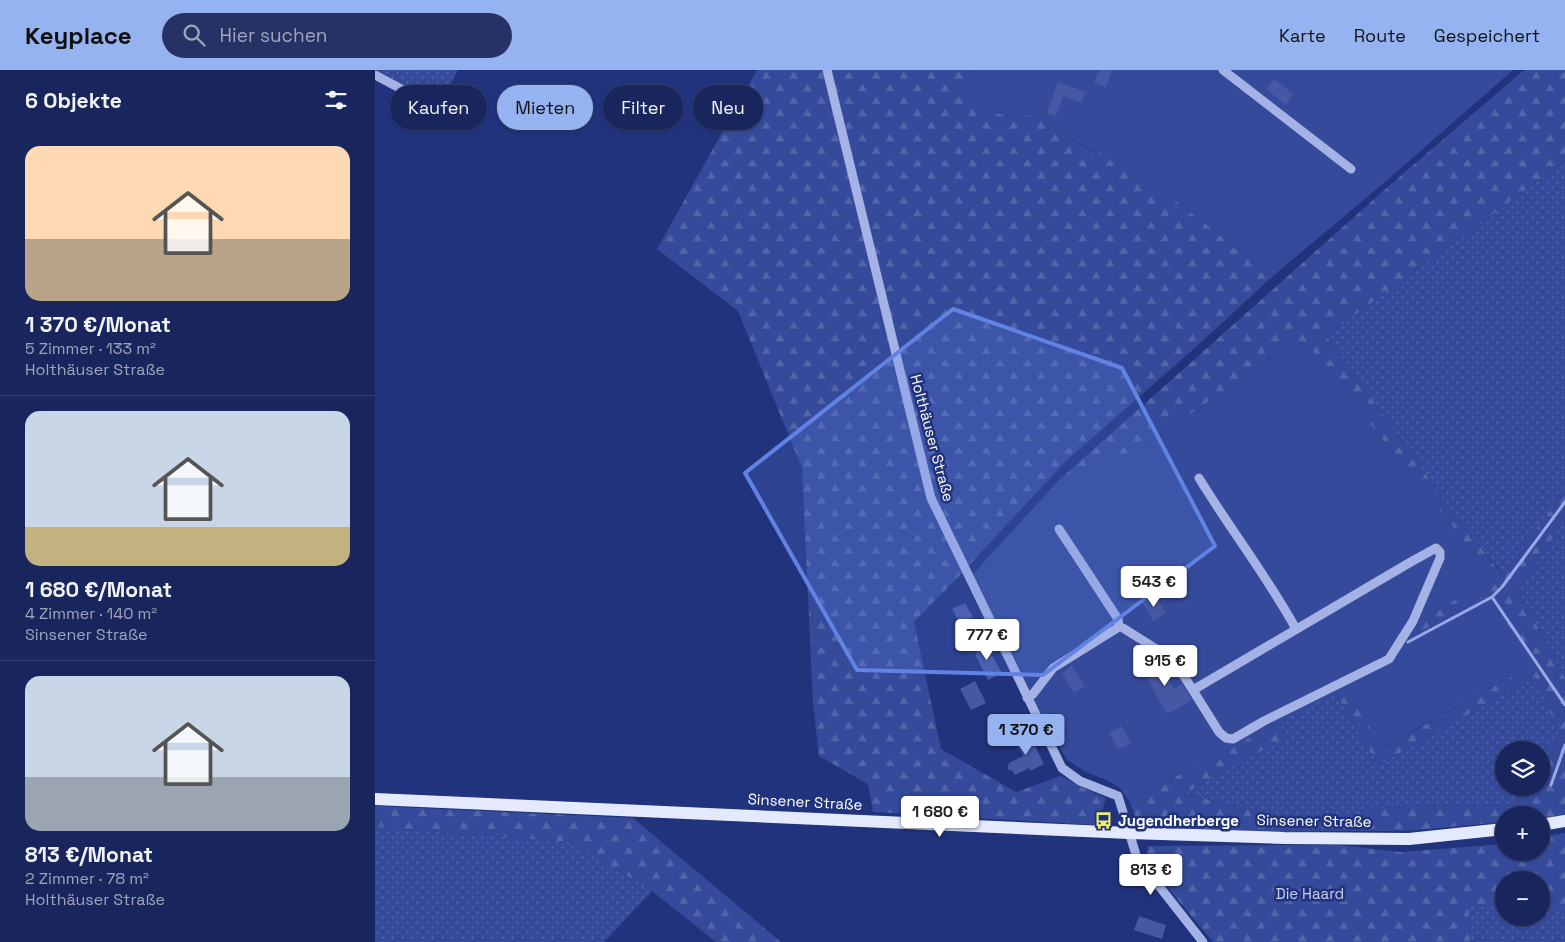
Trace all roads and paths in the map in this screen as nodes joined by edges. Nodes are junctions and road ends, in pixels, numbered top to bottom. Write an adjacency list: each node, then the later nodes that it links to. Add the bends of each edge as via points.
1 (827, 70): 11 (street, Holthäuser Straße, via 931,498)
2 (1223, 70): 5 (street)
3 (375, 75): 4 (street)
4 (394, 85)
5 (1351, 170)
6 (1199, 478): 9 (street)
7 (1059, 529): 8 (street, via 1118,619)
8 (1119, 627): 10 (street, via 1158,650); 11 (street, via 1053,668)
9 (1296, 628): 10 (street); 10 (street, via 1436,548 1440,552 1413,621 1389,659 1233,739 1219,732)
10 (1193, 690)
11 (1027, 698): 16 (street, Holthäuser Straße, via 1062,768 1081,781 1118,796)
12 (375, 800): 16 (main road, Sinsener Straße)
13 (1565, 821): 14 (main road)
14 (1550, 824)
15 (1495, 830): 16 (main road, Sinsener Straße, via 1409,839)
16 (1129, 833): 17 (street, Holthäuser Straße, via 1137,858)
17 (1203, 942)

